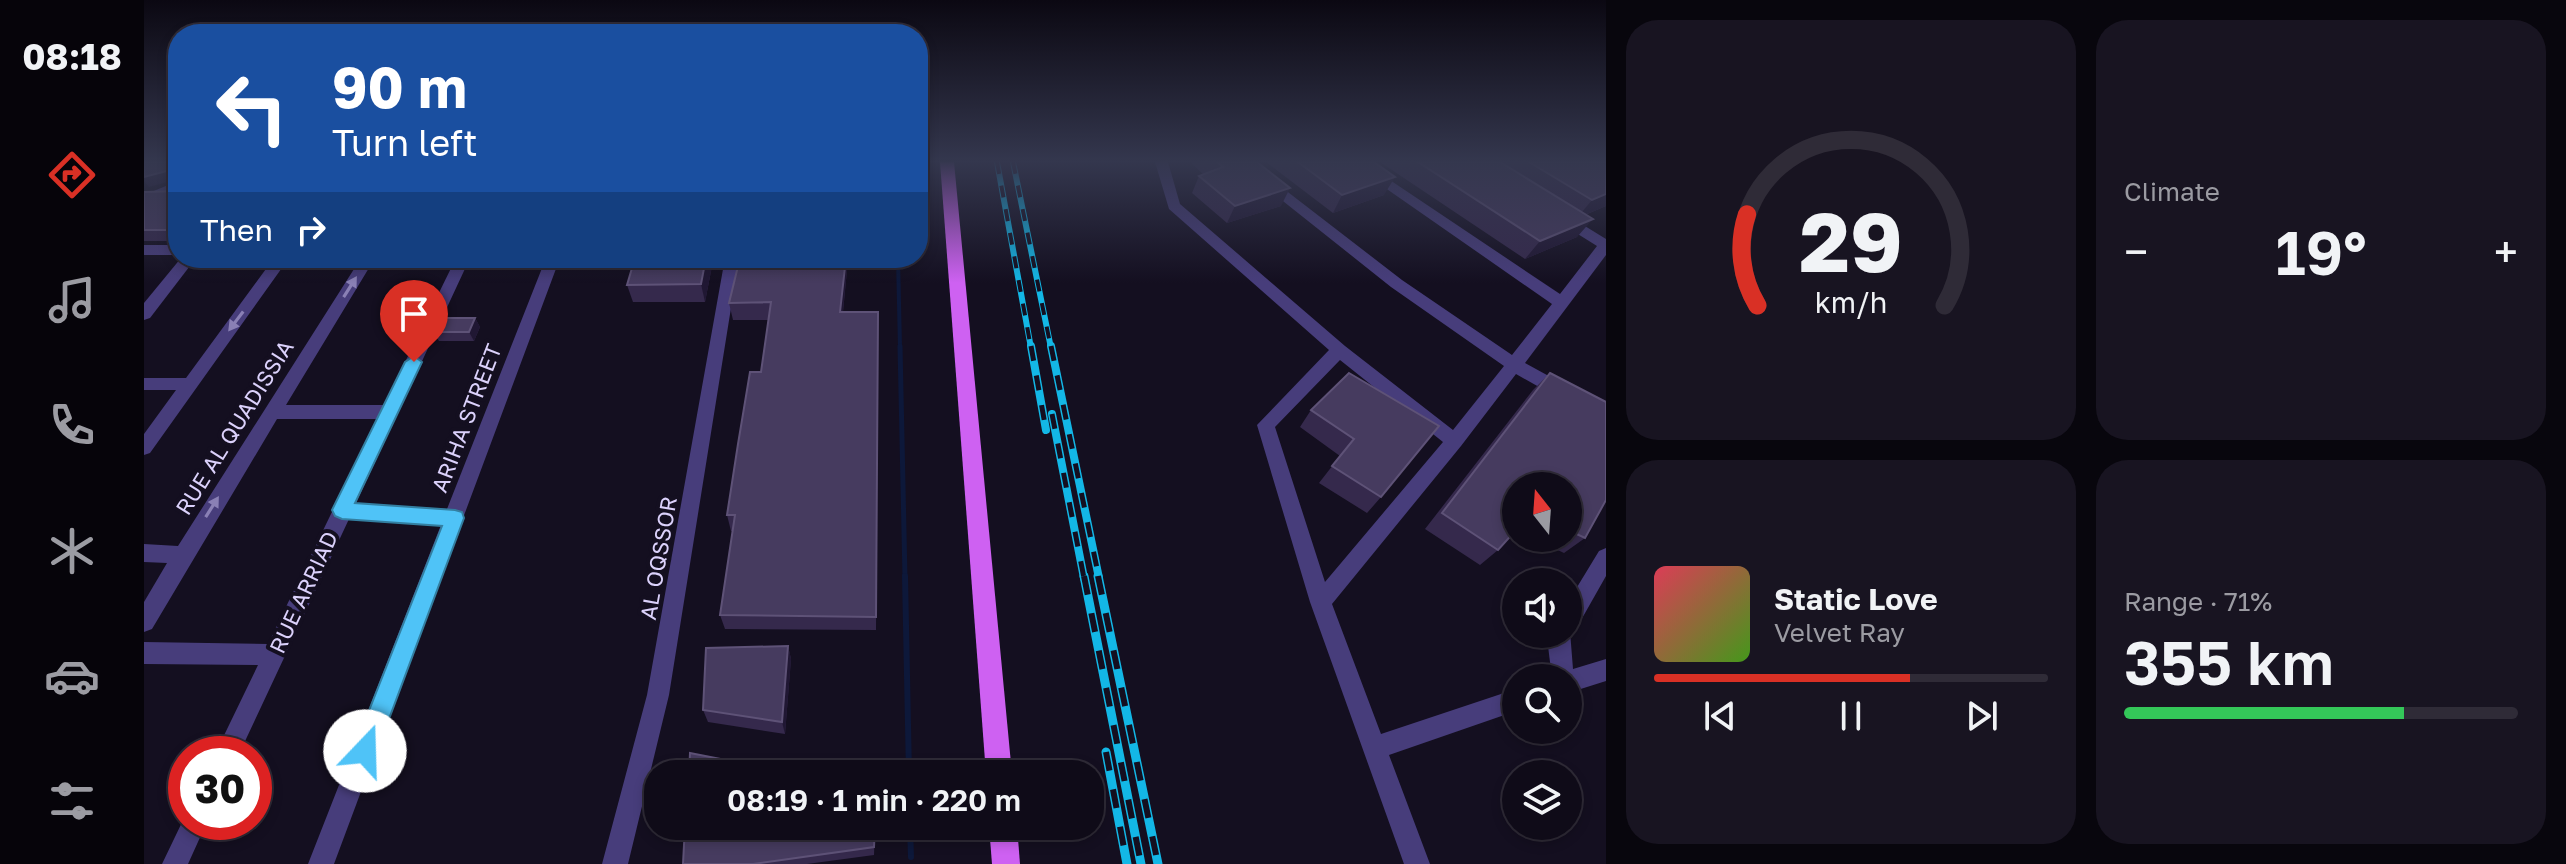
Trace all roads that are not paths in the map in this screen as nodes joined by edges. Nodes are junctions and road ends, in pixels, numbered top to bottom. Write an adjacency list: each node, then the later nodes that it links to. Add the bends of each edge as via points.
1 (950, 202): 41 (main road)
2 (1173, 202): 17 (street)
3 (1294, 202): 18 (street)
4 (1414, 202): 15 (street)
5 (1552, 212): 6 (street)
6 (1606, 245): 15 (street)
7 (144, 250): 8 (street)
8 (168, 250)
9 (181, 268): 16 (street)
10 (275, 268): 20 (street, one-way to 20)
11 (362, 268): 22 (street, RUE AL QUADISSIA, one-way to 11)
12 (458, 268): 23 (street, RUE ARRIAD)
13 (549, 268): 27 (street, ARIHA STREET)
14 (730, 268): 46 (street, AL OQSSOR, via 658,695)
15 (1561, 302): 18 (street)
16 (144, 314)
17 (1339, 350): 24 (street); 32 (street, via 1266,425)
18 (1512, 365): 21 (street); 24 (street)
19 (144, 384): 20 (street)
20 (188, 384): 25 (street)
21 (1579, 401)
22 (271, 412): 23 (street); 29 (street, RUE AL QUADISSIA, one-way to 22)
23 (391, 412): 26 (street, RUE ARRIAD)
24 (1455, 441): 32 (street)
25 (144, 448)
26 (342, 510): 27 (street); 35 (street, RUE ARRIAD)
27 (455, 518): 45 (street, ARIHA STREET)
28 (144, 553): 29 (street)
29 (183, 555): 33 (street, RUE AL QUADISSIA)
30 (1606, 557): 31 (street)
31 (1582, 598)
32 (1321, 602): 40 (street)
33 (144, 622)
34 (144, 653): 35 (street)
35 (274, 655): 39 (street, RUE ARRIAD)
36 (1606, 670): 37 (street)
37 (1582, 678)
38 (1502, 705): 40 (street)
39 (236, 736)
40 (1374, 748): 48 (street)
41 (998, 760)
42 (186, 840): 44 (street)
43 (1004, 840): 47 (main road)
44 (175, 864)
45 (321, 864)
46 (615, 864)
47 (1006, 864)
48 (1417, 864)

